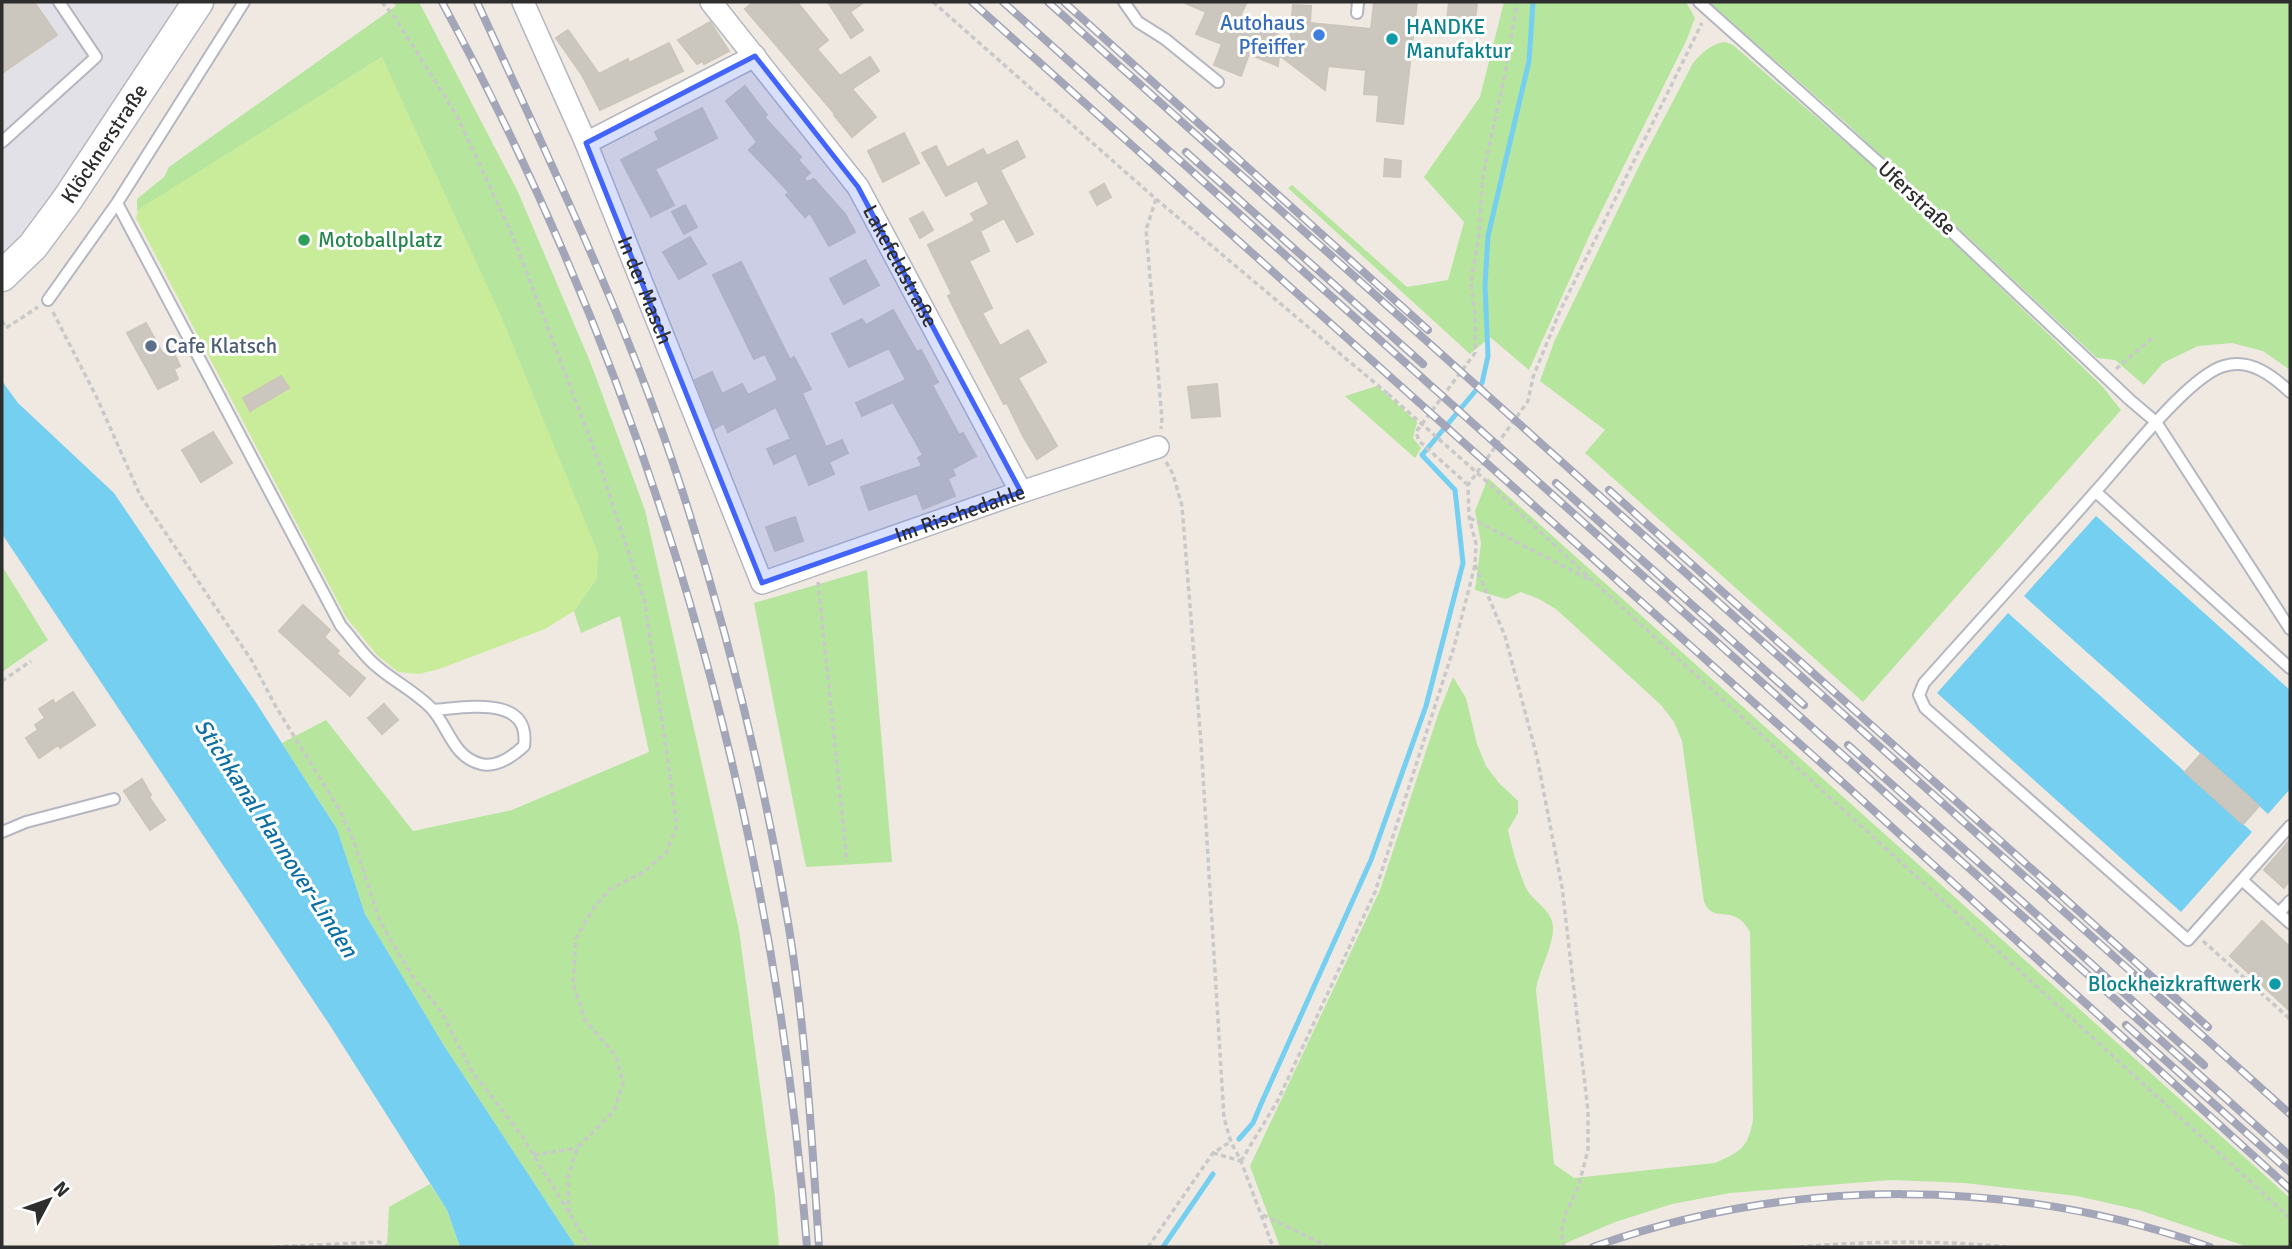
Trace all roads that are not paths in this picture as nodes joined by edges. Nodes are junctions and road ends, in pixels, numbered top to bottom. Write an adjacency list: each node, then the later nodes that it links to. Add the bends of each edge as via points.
1 (59, 2): 10 (lane, via 96,57)
2 (198, 2): 13 (main road, Klöcknerstraße, via 67,200 33,246)
3 (244, 2): 12 (lane)
4 (523, 2): 11 (street, In der Masch)
5 (711, 2): 8 (street, Lakefeldstraße)
6 (1124, 2): 9 (lane, via 1138,22)
7 (1699, 2): 16 (lane, Uferstraße, via 1878,160)
8 (755, 57): 11 (street); 18 (street, Lakefeldstraße, via 858,187)
9 (1218, 82)
10 (2, 142)
11 (586, 143): 20 (street, In der Masch)
12 (117, 203): 14 (lane); 23 (lane, via 341,626 373,663)
13 (2, 276)
14 (48, 300)
15 (2290, 392): 16 (lane, via 2273,376 2250,365 2225,365 2201,377)
16 (2157, 422): 19 (lane); 21 (lane, Uferstraße)
17 (1158, 447): 18 (street, Im Rischedahle)
18 (1021, 492): 20 (street, Im Rischedahle)
19 (2096, 492): 22 (lane); 27 (lane, via 1924,683 1919,695 1925,708 2188,940)
20 (762, 583)
21 (2290, 629)
22 (2290, 668)
23 (433, 710): 23 (lane, via 456,747 475,762 492,764 524,746 522,723 515,714 485,707)
24 (114, 799): 26 (lane)
25 (2290, 826): 27 (lane)
26 (2, 832)
27 (2242, 880): 29 (lane)
28 (2290, 901): 29 (lane)
29 (2279, 913): 30 (lane)
30 (2290, 923)

